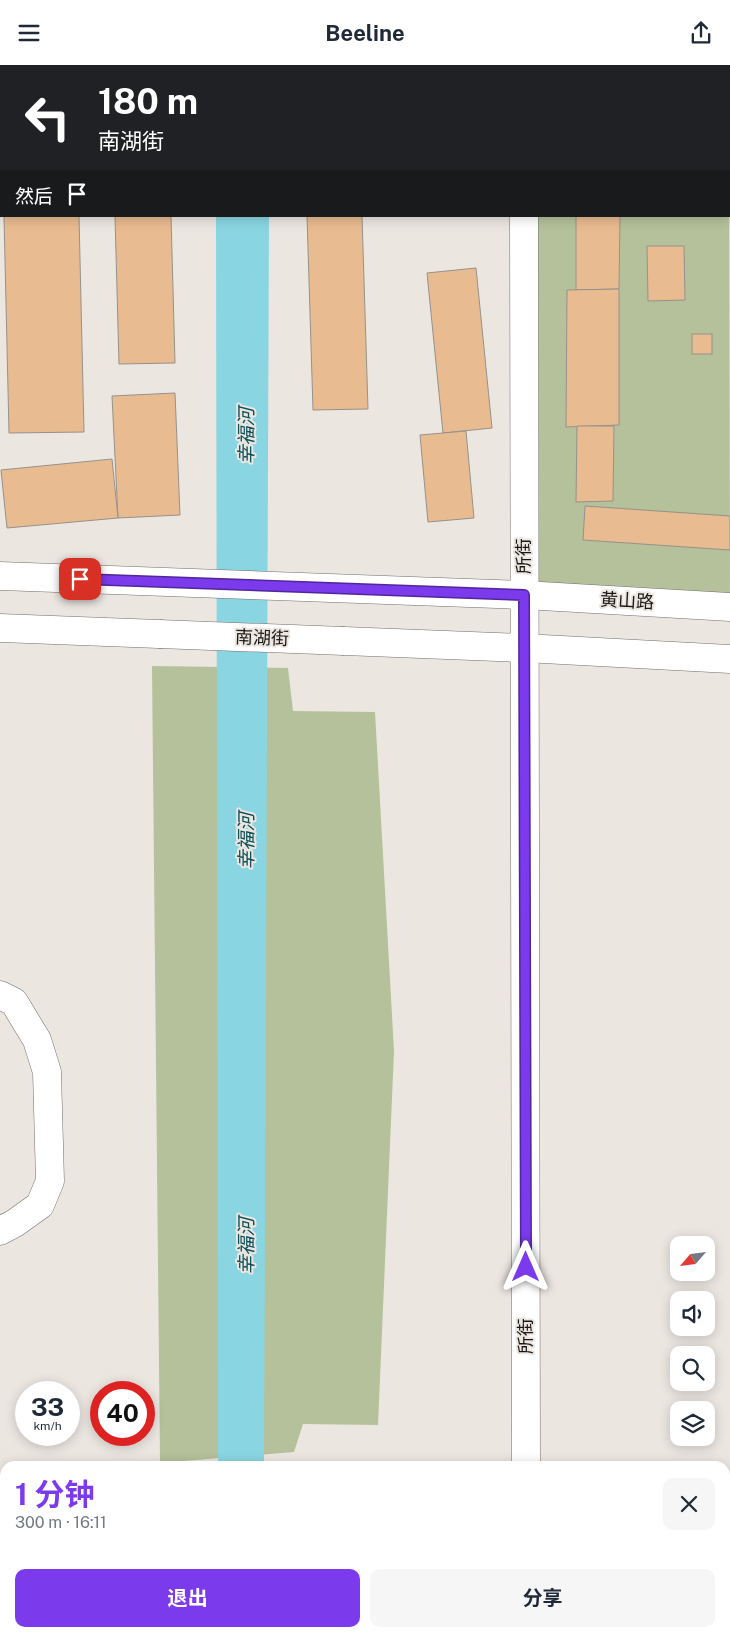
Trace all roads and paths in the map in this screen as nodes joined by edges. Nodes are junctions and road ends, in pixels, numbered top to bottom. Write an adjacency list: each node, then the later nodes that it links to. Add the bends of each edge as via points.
1 (524, 217): 3 (main road, 所街)
2 (0, 576): 3 (main road)
3 (524, 595): 4 (main road, 黄山路); 6 (main road, 所街)
4 (730, 607)
5 (0, 628): 6 (main road, 南湖街, bridge)
6 (524, 647): 7 (main road); 10 (main road, 所街)
7 (730, 659)
8 (0, 995): 9 (main road, via 14,1002 37,1040 47,1072 50,1181 40,1205)
9 (0, 1231)
10 (526, 1461)

